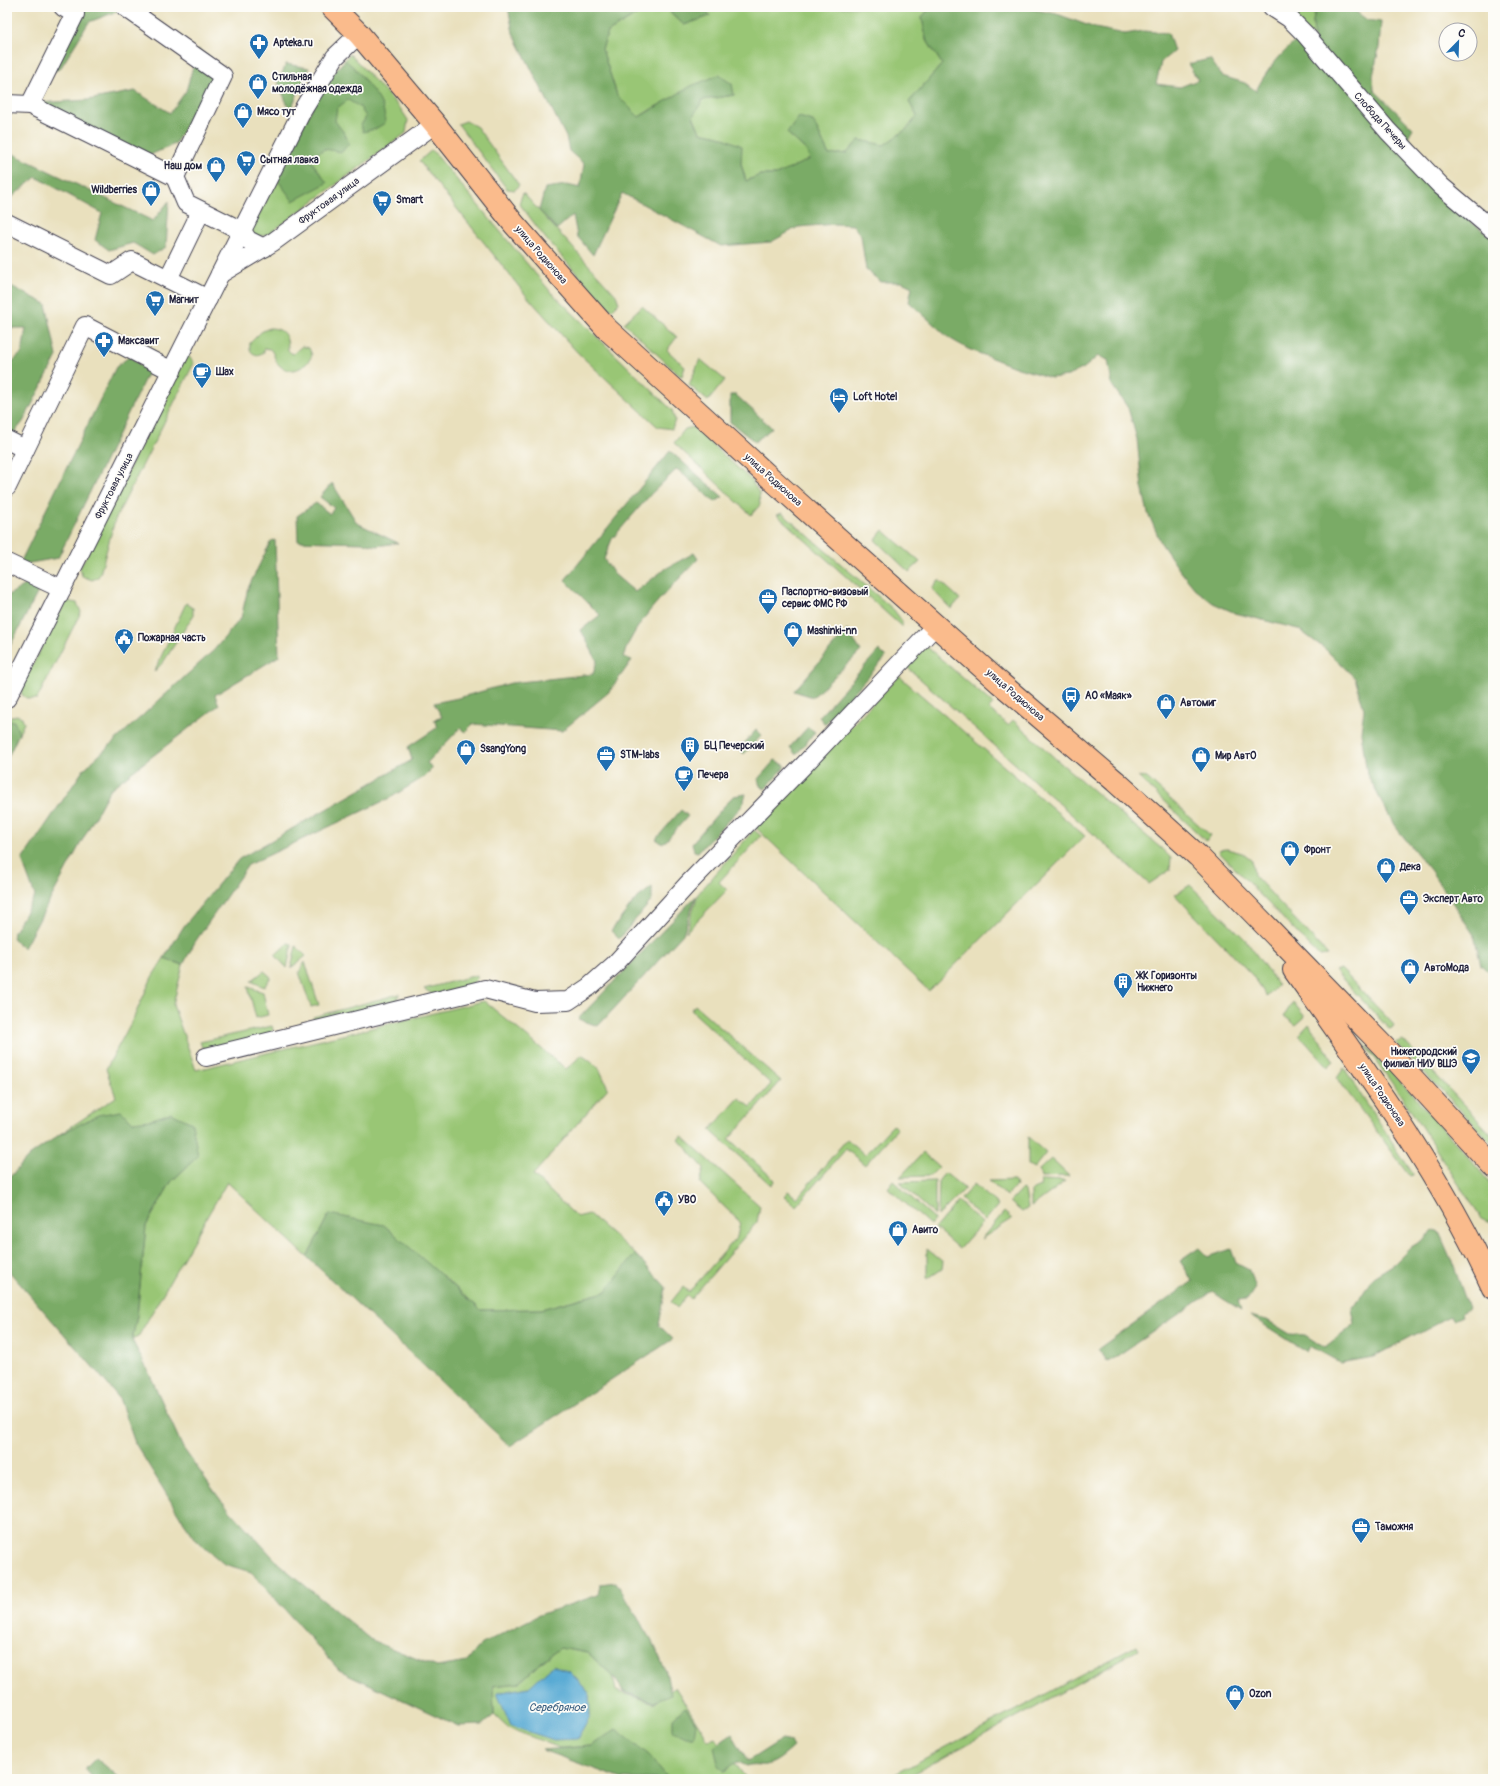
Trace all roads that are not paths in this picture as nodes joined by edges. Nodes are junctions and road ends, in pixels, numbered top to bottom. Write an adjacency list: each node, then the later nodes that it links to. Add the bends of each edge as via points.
1 (63, 7): 7 (street, via 75,14)
2 (125, 7): 9 (street, via 223,76)
3 (332, 7): 5 (main road, улица Родионова)
4 (1272, 7): 12 (street, Слобода Печеры, via 1289,18 1305,34 1388,131 1441,186)
5 (359, 34): 8 (main road, улица Родионова); 13 (street, Фруктовая улица, via 335,57 318,82)
6 (7, 104): 7 (street)
7 (30, 105): 9 (street)
8 (435, 124): 14 (street, Фруктовая улица); 24 (main road, улица Родионова, via 514,224 607,329)
9 (175, 177): 10 (street, via 186,203)
10 (201, 211): 13 (street); 16 (street)
11 (7, 223): 16 (street, via 111,274 132,261)
12 (1493, 230)
13 (242, 231): 14 (street, via 248,240); 15 (street, Фруктовая улица)
14 (264, 248): 15 (street, Фруктовая улица)
15 (220, 274): 17 (street, Фруктовая улица)
16 (168, 279): 17 (street)
17 (208, 299): 18 (street, Фруктовая улица)
18 (172, 371): 20 (street, via 86,326); 23 (street, Фруктовая улица)
19 (7, 440): 20 (street)
20 (25, 449): 21 (street)
21 (7, 487)
22 (7, 563): 23 (street)
23 (62, 589): 25 (street, Фруктовая улица)
24 (936, 625): 26 (main road, улица Родионова, via 1115,780 1198,856); 27 (street, via 687,885 614,965 568,1001 535,1002 485,989)
25 (7, 698)
26 (1255, 913): 28 (main road, улица Родионова, via 1384,1047); 29 (main road, улица Родионова, via 1387,1101 1443,1190)
27 (206, 1057)
28 (1493, 1166)
29 (1492, 1283)

